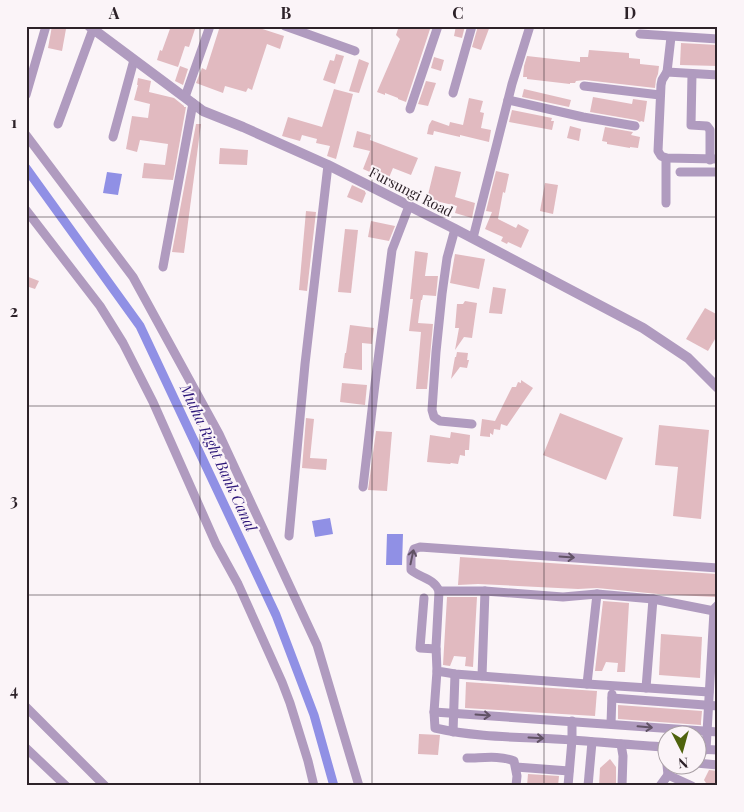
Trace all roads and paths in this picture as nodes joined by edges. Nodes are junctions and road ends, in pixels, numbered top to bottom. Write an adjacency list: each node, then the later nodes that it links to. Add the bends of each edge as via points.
1 (46, 26): 19 (street)
2 (210, 26): 20 (street)
3 (285, 26): 11 (street)
4 (438, 26): 22 (street)
5 (472, 26): 17 (street)
6 (530, 26): 21 (street)
7 (91, 28): 12 (street, Fursungi Road); 23 (street)
8 (640, 34): 9 (street)
9 (671, 37): 10 (street); 13 (street)
10 (718, 39)
11 (355, 51)
12 (134, 60): 20 (street, Fursungi Road); 26 (street)
13 (667, 72): 14 (street); 18 (street)
14 (692, 74): 15 (street); 28 (street, via 691,124 709,128)
15 (718, 75)
16 (584, 86): 18 (street)
17 (453, 93)
18 (660, 94): 27 (street, via 658,151)
19 (26, 95)
20 (189, 100): 29 (street, Fursungi Road, via 203,111); 37 (street)
21 (508, 100): 24 (street); 36 (street)
22 (410, 109)
23 (58, 124)
24 (635, 126)
25 (26, 134): 82 (street, via 133,277 219,434 317,645)
26 (113, 137)
27 (666, 158): 28 (street); 32 (street)
28 (714, 160)
29 (328, 165): 33 (street, Fursungi Road); 41 (street)
30 (680, 172): 31 (street)
31 (718, 172)
32 (666, 203)
33 (409, 206): 35 (street, Fursungi Road); 40 (street, via 392,250)
34 (26, 210): 81 (street, via 100,306 153,402 282,682)
35 (454, 229): 36 (street, Fursungi Road); 39 (street, via 442,294 432,410 440,421)
36 (473, 238): 38 (street, Fursungi Road, via 643,328 688,358)
37 (163, 267)
38 (718, 388)
39 (472, 424)
40 (364, 487)
41 (289, 536)
42 (718, 568): 43 (street, one-way to 42, via 430,580 411,570 414,549)
43 (439, 591): 44 (street); 50 (street)
44 (485, 591): 45 (street, via 563,597); 53 (street)
45 (597, 594): 48 (street); 54 (street)
46 (718, 595): 49 (street)
47 (424, 598): 50 (street, via 420,648)
48 (652, 599): 49 (street); 56 (street)
49 (716, 607): 57 (street)
50 (436, 649): 51 (street)
51 (437, 671): 52 (street); 62 (street)
52 (455, 674): 53 (street); 63 (street)
53 (482, 676): 54 (street)
54 (587, 684): 55 (street)
55 (613, 686): 56 (street); 58 (street)
56 (646, 688): 57 (street)
57 (709, 692): 59 (street)
58 (612, 698): 59 (street); 65 (street)
59 (708, 705): 60 (street); 68 (street)
60 (718, 706)
61 (26, 707): 80 (street)
62 (434, 712): 63 (street); 67 (street, via 435,728)
63 (454, 713): 64 (street, one-way to 64); 67 (street)
64 (572, 721): 65 (street); 70 (street)
65 (611, 724): 66 (street, one-way to 66)
66 (656, 728)
67 (453, 732): 70 (street, one-way to 70)
68 (706, 732): 69 (street)
69 (718, 732)
70 (572, 740): 71 (street); 77 (street)
71 (592, 742): 72 (street); 85 (street)
72 (621, 744): 73 (street); 86 (street)
73 (656, 746)
74 (26, 748): 79 (street)
75 (467, 758): 76 (street, via 509,759)
76 (516, 767): 77 (street); 83 (street)
77 (569, 771): 84 (street)
78 (668, 775): 87 (street); 88 (street)
79 (66, 786)
80 (105, 786)
81 (314, 786)
82 (359, 786)
83 (516, 786)
84 (568, 786)
85 (588, 786)
86 (622, 786)
87 (660, 786)
88 (692, 786)

